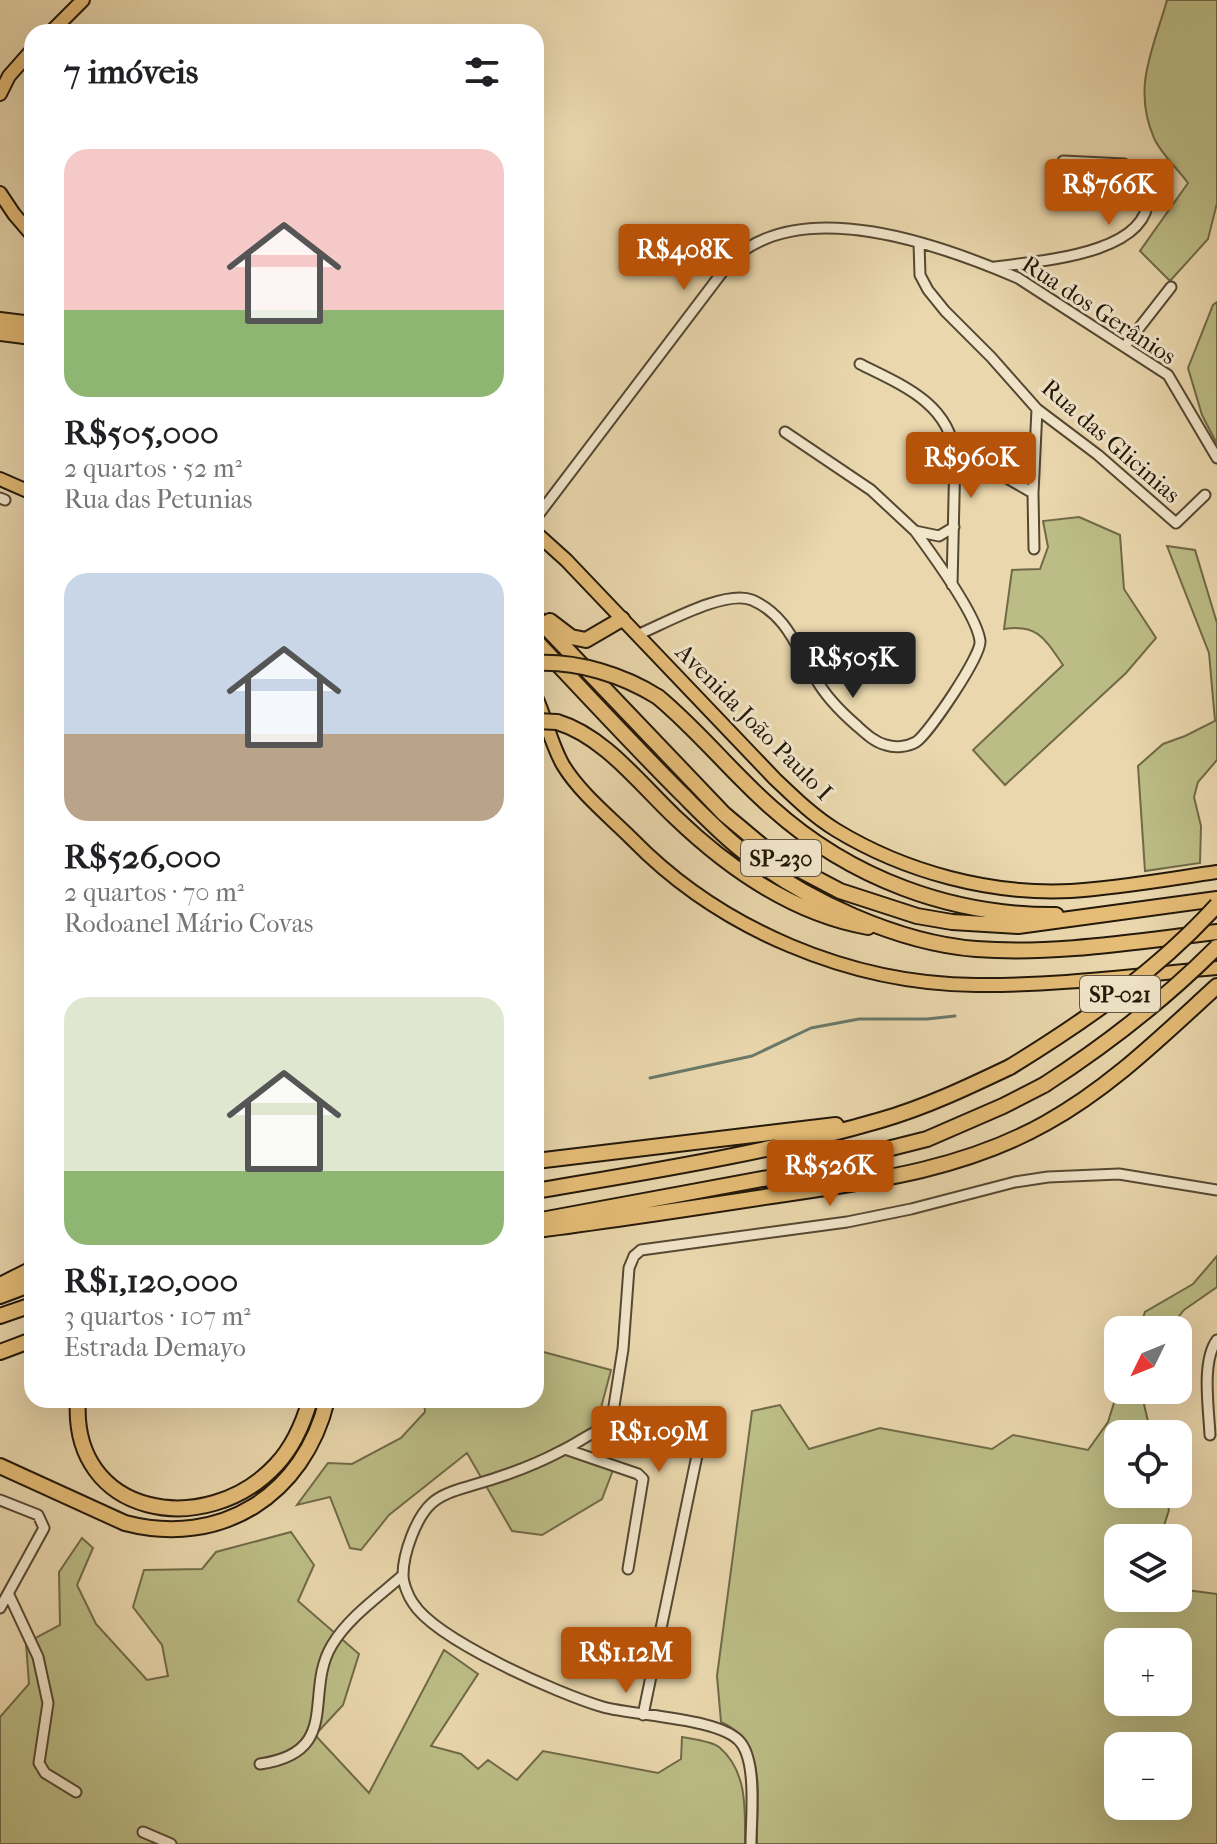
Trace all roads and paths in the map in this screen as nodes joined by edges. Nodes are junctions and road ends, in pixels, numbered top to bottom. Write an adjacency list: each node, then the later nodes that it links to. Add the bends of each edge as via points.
1 (83, 0): 2 (main road)
2 (59, 24)
3 (24, 59): 4 (main road)
4 (0, 94)
5 (1063, 161): 9 (street, via 1131,167 1148,192 1144,218 1106,246)
6 (0, 193): 7 (main road)
7 (24, 226)
8 (919, 243): 9 (street, Rua dos Gerânios); 17 (street, Rua das Glicinias, via 918,267 928,290); 25 (street, Rua dos Gerânios, via 864,230 823,228 770,236 742,249)
9 (993, 268): 15 (street, Rua dos Gerânios, via 1018,278)
10 (1171, 287): 15 (street)
11 (0, 320): 12 (highway)
12 (24, 325)
13 (24, 328): 14 (highway)
14 (0, 333)
15 (1125, 346): 20 (street, Rua dos Gerânios, via 1168,375)
16 (860, 364): 19 (street, via 903,385 933,408 947,427)
17 (1037, 409): 23 (street); 24 (street, Rua das Glicinias, via 1176,523)
18 (785, 432): 27 (street, via 871,490)
19 (955, 455): 23 (street, via 979,462); 26 (street)
20 (1217, 458)
21 (0, 479): 22 (main road)
22 (24, 490)
23 (1033, 493): 29 (street)
24 (1205, 495)
25 (544, 507)
26 (954, 527): 27 (street, via 939,536); 30 (street)
27 (915, 531): 30 (street)
28 (544, 541): 32 (main road, Avenida João Paulo I)
29 (1034, 549)
30 (952, 585): 34 (street, via 976,628 979,653 924,735 908,745 878,742 843,713 814,677 790,631 751,600 723,599)
31 (544, 615): 32 (highway, via 560,630 586,640)
32 (622, 619): 34 (main road, Avenida João Paulo I)
33 (544, 626): 41 (highway, SP-230, via 699,791 761,845 840,891 952,922 1018,926)
34 (637, 635): 39 (main road, Avenida João Paulo I, via 805,807 869,849 980,885 1035,891 1103,888)
35 (544, 649): 42 (highway, SP-230, via 740,850 804,890)
36 (544, 663): 41 (highway, bridge, via 596,671 658,697 773,809 863,871 909,891 971,907 1040,915)
37 (544, 717): 45 (main road, via 565,768 655,863 709,903 824,959 913,979 973,985)
38 (544, 721): 42 (highway, bridge, via 589,737 699,838 756,882 845,923)
39 (1217, 872)
40 (1217, 902): 41 (highway, SP-230); 47 (highway, SP-021, bridge, via 1115,999 1010,1067)
41 (1113, 914)
42 (888, 931): 43 (highway, SP-230, via 976,949 1068,948)
43 (1217, 932)
44 (1217, 947): 51 (highway, SP-021, bridge, via 1120,1032 1044,1085 927,1139 731,1186)
45 (1217, 968)
46 (1217, 986): 52 (highway, via 1093,1093 1001,1145 929,1169)
47 (884, 1120): 48 (highway); 49 (highway, SP-021, via 743,1154)
48 (544, 1160)
49 (544, 1190)
50 (1217, 1190): 65 (street, via 1119,1174 1048,1177 847,1222 641,1250 629,1268)
51 (544, 1220)
52 (544, 1229)
53 (24, 1273): 54 (highway)
54 (0, 1285)
55 (24, 1287): 56 (highway)
56 (0, 1296)
57 (24, 1308): 58 (highway)
58 (0, 1316)
59 (1217, 1340): 66 (street, via 1207,1380)
60 (24, 1343): 61 (highway)
61 (0, 1352)
62 (78, 1408): 63 (highway, via 85,1451 107,1482 130,1499 171,1509 225,1500 274,1468 296,1437)
63 (307, 1408)
64 (324, 1408): 68 (highway, via 314,1440 290,1474 250,1509 218,1524 170,1530 125,1523)
65 (611, 1425): 67 (street); 74 (street, via 682,1425 693,1428 700,1441)
66 (1210, 1435)
67 (565, 1449): 70 (street, via 643,1479); 71 (street, via 437,1499 420,1519)
68 (0, 1466)
69 (0, 1500): 72 (street, via 38,1515 44,1528)
70 (628, 1569)
71 (402, 1576): 74 (street, via 420,1612 475,1650 581,1699); 75 (street, via 332,1644 322,1672 317,1716 306,1741 290,1757)
72 (9, 1595): 73 (street); 76 (street, via 38,1657 48,1703 39,1763 45,1773)
73 (0, 1608)
74 (643, 1715): 79 (street, via 719,1728 742,1744 750,1771)
75 (260, 1764)
76 (76, 1792)
77 (143, 1832): 78 (street)
78 (171, 1844)
79 (751, 1844)

